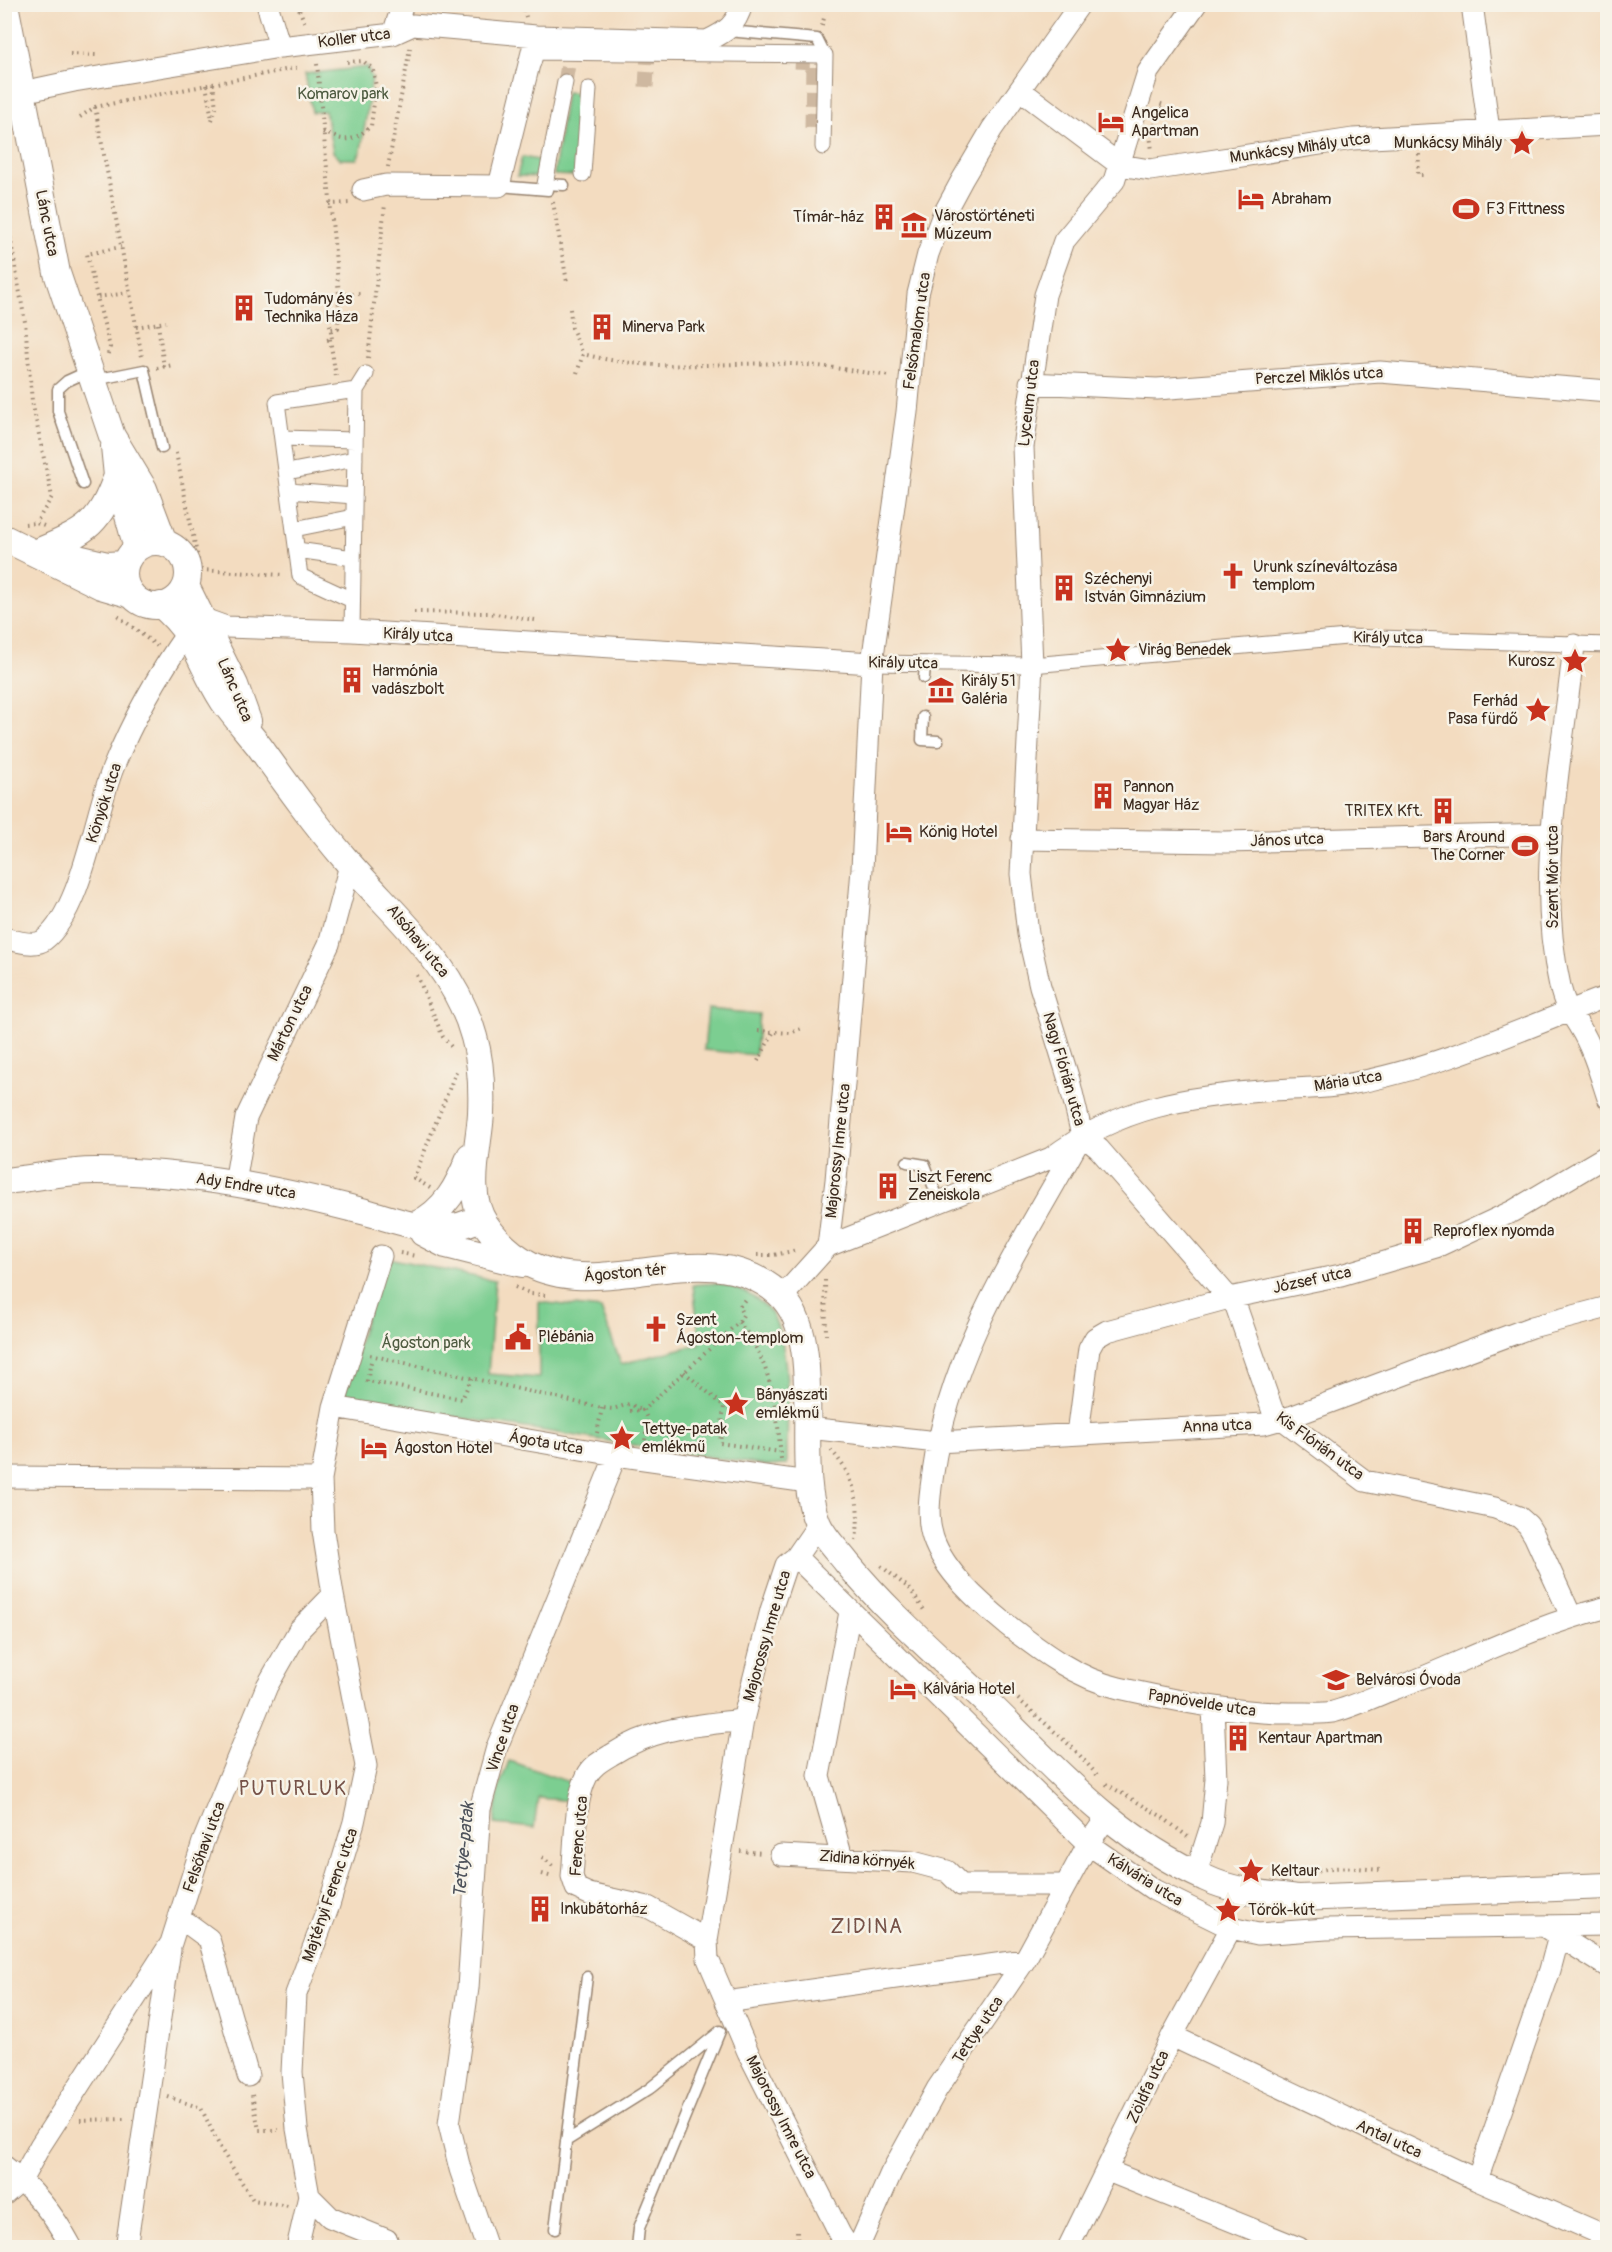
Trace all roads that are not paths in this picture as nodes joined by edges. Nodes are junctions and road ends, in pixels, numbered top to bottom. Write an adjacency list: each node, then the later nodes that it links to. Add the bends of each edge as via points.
1 (5, 4): 14 (street, Lánc utca)
2 (267, 4): 11 (street)
3 (403, 4): 9 (street)
4 (742, 4): 8 (street, via 738,19)
5 (1080, 4): 13 (street, Felsőmalom utca)
6 (1196, 4): 19 (street, Lyceum utca, via 1148,72)
7 (1472, 4): 17 (street)
8 (728, 31): 10 (street, Koller utca, via 707,41); 12 (lane, via 817,39)
9 (393, 34): 10 (street, Koller utca, via 413,25); 11 (street, Koller utca)
10 (536, 36): 22 (street)
11 (280, 47): 14 (street, Koller utca)
12 (823, 55): 16 (street); 18 (street); 22 (street, via 536,52)
13 (1020, 90): 19 (street, Munkácsy Mihály utca); 55 (street, Felsőmalom utca, via 962,180 928,254 918,294 907,412)
14 (13, 94): 26 (street, Lánc utca, via 57,273)
15 (1608, 125): 17 (street, Munkácsy Mihály utca)
16 (816, 130)
17 (1489, 131): 19 (street, Munkácsy Mihály utca, via 1353,139 1150,170)
18 (823, 147)
19 (1120, 165): 27 (street, Lyceum utca, via 1114,181 1064,242 1045,295)
20 (583, 174): 23 (street, via 591,89 564,85)
21 (564, 185): 23 (lane)
22 (501, 186): 23 (lane); 24 (street, via 386,185)
23 (548, 190)
24 (356, 196)
25 (366, 374): 28 (street)
26 (98, 376): 30 (street, Lánc utca); 33 (lane, via 144,370); 37 (lane, via 67,381 58,389 58,411)
27 (1030, 383): 29 (street, Perczel Miklós utca, via 1157,389 1380,372); 56 (street, Lyceum utca, via 1023,447)
28 (356, 390): 31 (street, via 278,402); 32 (street)
29 (1608, 391)
30 (112, 436): 36 (street, Lánc utca); 42 (street, Lánc utca, via 144,489)
31 (282, 438): 32 (street); 35 (street)
32 (355, 440): 34 (street)
33 (162, 448)
34 (355, 459): 35 (street); 39 (street)
35 (287, 472): 38 (street)
36 (117, 476): 43 (street, via 106,504 82,533); 45 (street, Lánc utca)
37 (83, 484)
38 (289, 491): 39 (street); 41 (street)
39 (354, 496): 40 (street)
40 (354, 517): 41 (street); 46 (street)
41 (294, 529): 44 (street)
42 (164, 542): 45 (street, via 146,543); 47 (street, Lánc utca, via 183,556 188,575)
43 (22, 544): 45 (street, via 92,562); 48 (street, via 101,586)
44 (297, 550): 46 (street); 49 (street, via 300,576)
45 (131, 556): 48 (street, Lánc utca, via 124,576)
46 (353, 558): 49 (street)
47 (186, 586): 50 (street, via 180,596); 51 (street, Lánc utca)
48 (132, 595): 50 (street, Lánc utca, via 144,604)
49 (352, 600): 52 (street)
50 (161, 605): 51 (street, Lánc utca)
51 (194, 625): 52 (street, Király utca); 58 (street, Lánc utca, via 235,685); 63 (street, Könyök utca, via 133,724 113,768 69,903 43,941)
52 (352, 631): 55 (street, Király utca)
53 (1574, 645): 54 (street, Király utca); 56 (street, Király utca, via 1347,637); 60 (street, Szent Mór utca)
54 (1608, 645)
55 (872, 663): 56 (street, Király utca, via 925,671); 76 (street, Majorossy Imre utca, via 862,869 843,1032 836,1180)
56 (1032, 665): 61 (street, Nagy Flórián utca)
57 (923, 717): 59 (lane, via 922,740)
58 (255, 741): 62 (street, Alsóhavi utca)
59 (938, 741)
60 (1551, 834): 61 (street, János utca, via 1225,842); 65 (street, Szent Mór utca, via 1552,940)
61 (1022, 839): 67 (street, Nagy Flórián utca, via 1021,874 1028,934)
62 (350, 865): 68 (street, Alsóhavi utca, via 420,940 450,981 475,1038 481,1085); 72 (street, Márton utca, via 329,944 246,1118)
63 (4, 938)
64 (1608, 996): 65 (street, Mária utca)
65 (1568, 1011): 66 (street, Szent Mór utca, via 1580,1026); 67 (street, Mária utca, via 1384,1076 1348,1084 1212,1095 1165,1103)
66 (1608, 1098)
67 (1082, 1135): 73 (street, Mária utca, via 1051,1158); 80 (street, Kis Flórián utca, via 1099,1149); 86 (street, Nagy Flórián utca, via 974,1329)
68 (478, 1136): 74 (street, Alsóhavi utca, via 474,1194); 75 (street, via 448,1200 430,1218)
69 (1608, 1155): 80 (street, József utca, via 1513,1211 1436,1247 1341,1275)
70 (907, 1162): 73 (lane, via 925,1165)
71 (4, 1181): 72 (street, Ady Endre utca, via 93,1171)
72 (235, 1183): 75 (street, Ady Endre utca)
73 (940, 1203): 76 (street, Mária utca)
74 (480, 1217): 75 (street, Ady Endre utca, via 451,1230); 78 (street, Ágoston tér, via 498,1240)
75 (416, 1225): 78 (street, via 433,1240 446,1245)
76 (828, 1246): 79 (street)
77 (381, 1256): 82 (street)
78 (534, 1267): 79 (street, Ágoston tér, via 578,1277 686,1267 731,1269 760,1280)
79 (783, 1296): 84 (street, via 801,1334)
80 (1229, 1298): 83 (street, Kis Flórián utca, via 1236,1306 1273,1412); 85 (street, József utca, via 1107,1331 1095,1338 1089,1349)
81 (1608, 1307): 83 (street, Anna utca, via 1532,1327)
82 (334, 1407): 87 (street, Ágota utca); 89 (street)
83 (1283, 1419): 85 (street, Anna utca, via 1264,1424); 96 (street, Kis Flórián utca, via 1365,1480 1496,1508 1519,1517 1534,1535)
84 (818, 1430): 86 (street, Anna utca); 90 (street)
85 (1078, 1434): 86 (street, Anna utca)
86 (937, 1442): 97 (street, Papnövelde utca, via 928,1515 931,1535 939,1554 994,1614 1035,1647 1098,1683)
87 (616, 1455): 90 (street, Ágota utca); 131 (street, Vince utca, via 497,1747 480,1809 468,1988 450,2124 459,2169)
88 (4, 1477): 89 (street)
89 (321, 1479): 93 (street, via 323,1531)
90 (808, 1482): 91 (street)
91 (818, 1525): 92 (street, Majorossy Imre utca); 99 (street, Kálvária utca, via 870,1591)
92 (796, 1557): 95 (street, Kálvária utca); 98 (street, Majorossy Imre utca, via 780,1577)
93 (333, 1595): 106 (street, Felsőhavi utca, via 299,1630 267,1686 203,1842); 124 (street, Majtényi Ferenc utca, via 366,1766 329,1905 296,1994 292,2073)
94 (1608, 1607): 96 (street, Papnövelde utca)
95 (849, 1612): 100 (street, Kálvária utca); 102 (street, via 819,1776)
96 (1571, 1616): 97 (street, Papnövelde utca, via 1331,1712 1262,1713)
97 (1213, 1707): 103 (street, via 1216,1779 1212,1822)
98 (743, 1720): 110 (street, Majorossy Imre utca); 110 (street, Ferenc utca, via 669,1728 629,1743 595,1765 586,1777 580,1800 572,1876 576,1888 648,1907)
99 (1107, 1817): 100 (street, Tettye utca); 103 (street, Kálvária utca)
100 (1088, 1844): 104 (street, Tettye utca); 108 (street, Kálvária utca, via 1154,1890)
101 (781, 1855): 102 (street, Zidina környék)
102 (842, 1857): 104 (street, Zidina környék, via 913,1862 947,1871 961,1885)
103 (1196, 1873): 105 (street, Kálvária utca, via 1243,1890 1298,1898)
104 (1065, 1885): 112 (street, Tettye utca)
105 (1608, 1887)
106 (179, 1917): 111 (street, Felsőhavi utca); 117 (street, via 209,1939)
107 (1608, 1925): 109 (street, Kálvária utca)
108 (1231, 1928): 109 (street, Kálvária utca, via 1258,1934 1326,1929); 116 (street, Zöldfa utca)
109 (1550, 1931): 113 (street); 122 (street, via 1550,1970)
110 (707, 1940): 115 (street, Majorossy Imre utca, via 708,1959)
111 (171, 1943): 121 (street, Felsőhavi utca); 129 (street)
112 (1025, 1960): 115 (street); 134 (street, Tettye utca, via 937,2089 891,2173)
113 (1608, 1967)
114 (587, 1977): 118 (lane)
115 (727, 2018): 118 (lane, via 649,2089); 132 (lane, via 639,2228); 133 (street, Majorossy Imre utca)
116 (1172, 2036): 120 (street, Zöldfa utca); 122 (street, Antal utca)
117 (248, 2076)
118 (566, 2141): 125 (lane)
119 (4, 2166): 121 (street)
120 (1108, 2171): 135 (street, Zöldfa utca); 136 (street)
121 (22, 2179): 123 (street, Felsőhavi utca); 128 (street)
122 (1477, 2180): 126 (street, Antal utca)
123 (4, 2195)
124 (308, 2202): 127 (street, via 330,2217); 130 (street)
125 (555, 2229)
126 (1606, 2230)
127 (387, 2240)
128 (72, 2247)
129 (126, 2247)
130 (297, 2247)
131 (487, 2247)
132 (637, 2247)
133 (849, 2247)
134 (858, 2247)
135 (1068, 2247)
136 (1299, 2247)

